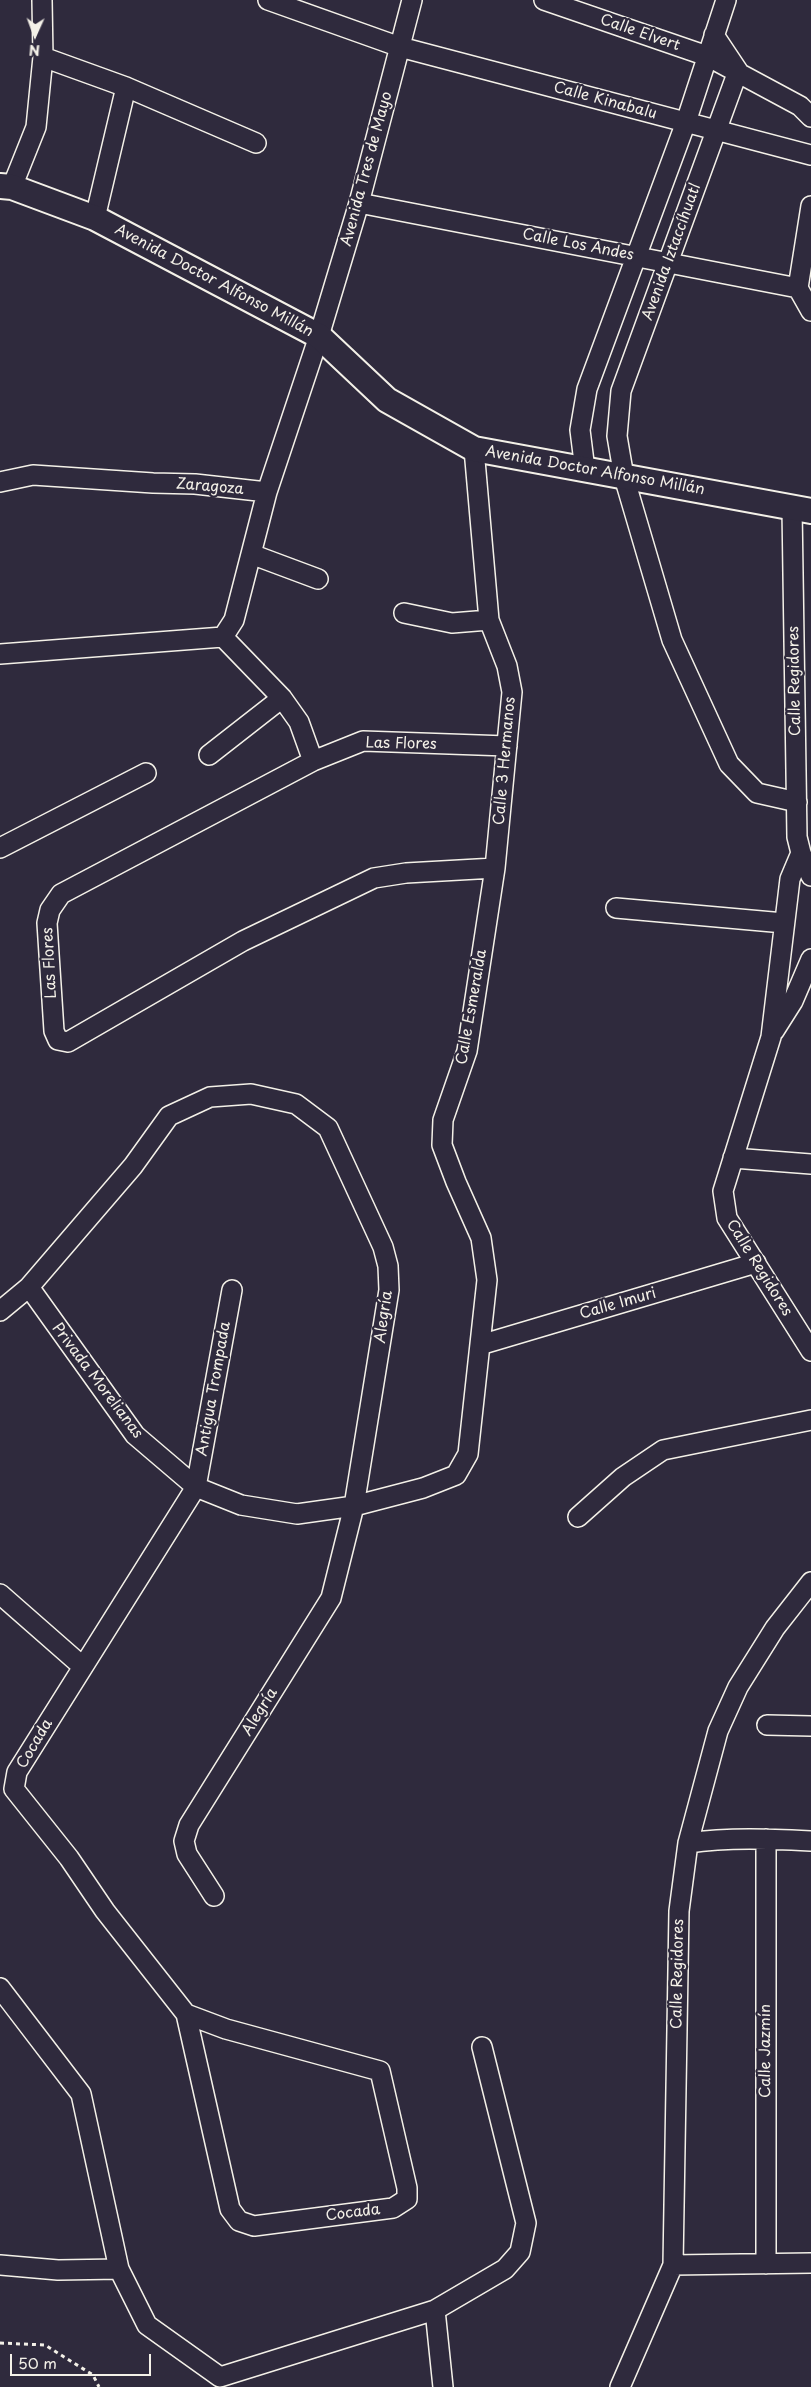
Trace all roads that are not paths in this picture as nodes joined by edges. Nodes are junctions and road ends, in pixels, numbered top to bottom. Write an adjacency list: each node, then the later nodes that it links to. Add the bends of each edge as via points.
1 (42, 0): 9 (street)
2 (268, 0): 7 (street, Calle Kinabalu)
3 (412, 0): 7 (street, Avenida Tres de Mayo)
4 (544, 0): 8 (street, Calle Elvert)
5 (726, 0): 6 (street)
6 (714, 36): 8 (street); 10 (street)
7 (400, 47): 13 (street, Calle Kinabalu); 18 (street, Avenida Tres de Mayo)
8 (707, 56): 10 (street, Calle Elvert); 13 (street)
9 (43, 57): 11 (street); 17 (street, via 36,127)
10 (738, 71): 12 (street, Calle Elvert, via 800,106); 14 (street, Avenida Iztaccíhuatl)
11 (126, 87): 15 (street); 20 (street)
12 (811, 117)
13 (686, 122): 14 (street, Calle Kinabalu); 21 (street)
14 (715, 130): 16 (street, Calle Kinabalu); 22 (street, Avenida Iztaccíhuatl)
15 (256, 142)
16 (811, 155)
17 (6, 187): 20 (main road, Avenida Doctor Alfonso Millán)
18 (359, 203): 21 (street, Calle Los Andes); 25 (street, Avenida Tres de Mayo)
19 (811, 206): 23 (street)
20 (96, 218): 25 (main road, Avenida Doctor Alfonso Millán)
21 (636, 256): 22 (street, Calle Los Andes); 27 (street, via 587,389 580,430)
22 (668, 263): 23 (street, Calle Los Andes); 28 (street, Avenida Iztaccíhuatl, via 621,391 617,436)
23 (798, 288): 24 (street)
24 (811, 311)
25 (319, 336): 26 (main road, Avenida Doctor Alfonso Millán, via 387,400); 30 (street, Avenida Tres de Mayo)
26 (474, 449): 27 (main road, Avenida Doctor Alfonso Millán); 35 (street, Calle 3 Hermanos)
27 (585, 470): 28 (main road, Avenida Doctor Alfonso Millán)
28 (624, 477): 31 (main road, Avenida Doctor Alfonso Millán); 43 (street, Avenida Iztaccíhuatl, via 672,640 729,764 757,793)
29 (0, 482): 30 (street, Zaragoza, via 33,475 195,484)
30 (267, 492): 32 (street, Avenida Tres de Mayo)
31 (802, 510): 43 (street, Calle Regidores)
32 (251, 554): 33 (street); 36 (street, Avenida Tres de Mayo, via 234,620)
33 (318, 579)
34 (404, 613): 35 (street, via 452,623)
35 (489, 620): 39 (street, Calle 3 Hermanos, via 507,666 512,692)
36 (223, 637): 37 (street); 38 (street)
37 (0, 654)
38 (282, 698): 40 (street); 41 (street, via 299,722)
39 (507, 746): 41 (street, Las Flores, via 364,741); 46 (street, Calle 3 Hermanos)
40 (209, 755)
41 (313, 761): 46 (street, Las Flores, via 61,894 50,910 47,924 54,1031 58,1040 68,1042 243,941 374,878)
42 (146, 773): 45 (street)
43 (797, 802): 44 (street, Calle Regidores)
44 (803, 843): 47 (street, Calle Regidores); 49 (street, Calle Regidores, via 790,878)
45 (0, 848)
46 (495, 868): 58 (street, Calle Esmeralda, via 467,1051 443,1120 442,1145 481,1238 487,1280)
47 (811, 876)
48 (616, 908): 49 (street)
49 (784, 923): 51 (street, Calle Regidores)
50 (811, 959): 51 (street, Calle Regidores, via 793,1001)
51 (771, 1037): 52 (street, Calle Regidores)
52 (733, 1158): 53 (street); 54 (street, Calle Regidores, via 723,1191 727,1218)
53 (811, 1164)
54 (756, 1264): 58 (street, Calle Imuri); 59 (street, Calle Regidores)
55 (28, 1287): 57 (street, Alegría); 61 (street, Privada Morelianas, via 135,1435); 62 (street, Alegría, via 132,1166 169,1116 210,1097 251,1094 296,1104 328,1128 383,1247 388,1266 388,1290)
56 (232, 1290): 61 (street, Antigua Trompada)
57 (0, 1311)
58 (480, 1345): 62 (street, Calle Esmeralda, via 468,1454 456,1475 424,1488)
59 (811, 1351)
60 (811, 1420): 63 (street, via 663,1450 624,1477)
61 (196, 1488): 62 (street, Calle Esmeralda, via 241,1505 297,1514); 66 (street, Cocada)
62 (354, 1506): 72 (street, Alegría, via 332,1598 189,1825 184,1841 187,1854)
63 (578, 1517)
64 (811, 1582): 71 (street, Calle Regidores, via 775,1628 738,1687 718,1731)
65 (0, 1594): 66 (street)
66 (82, 1666): 74 (street, Cocada, via 17,1772 14,1789)
67 (767, 1725): 68 (street)
68 (811, 1726)
69 (766, 1839): 70 (street); 71 (street); 77 (street, Calle Jazmín)
70 (811, 1841)
71 (688, 1843): 79 (street, Calle Regidores, via 679,1911)
72 (214, 1896)
73 (0, 1988): 80 (street, via 81,2094)
74 (186, 2014): 74 (street, Cocada, via 230,2208 239,2221 254,2226 393,2208 407,2199 380,2071 226,2029)
75 (482, 2047): 81 (street, via 526,2223 520,2252 505,2269)
76 (811, 2263): 77 (street)
77 (766, 2264): 79 (street)
78 (0, 2265): 80 (street, via 58,2270)
79 (673, 2265): 83 (street, Calle Regidores)
80 (119, 2269): 81 (street, via 147,2325 220,2377)
81 (435, 2310): 82 (street)
82 (444, 2387)
83 (620, 2387)

